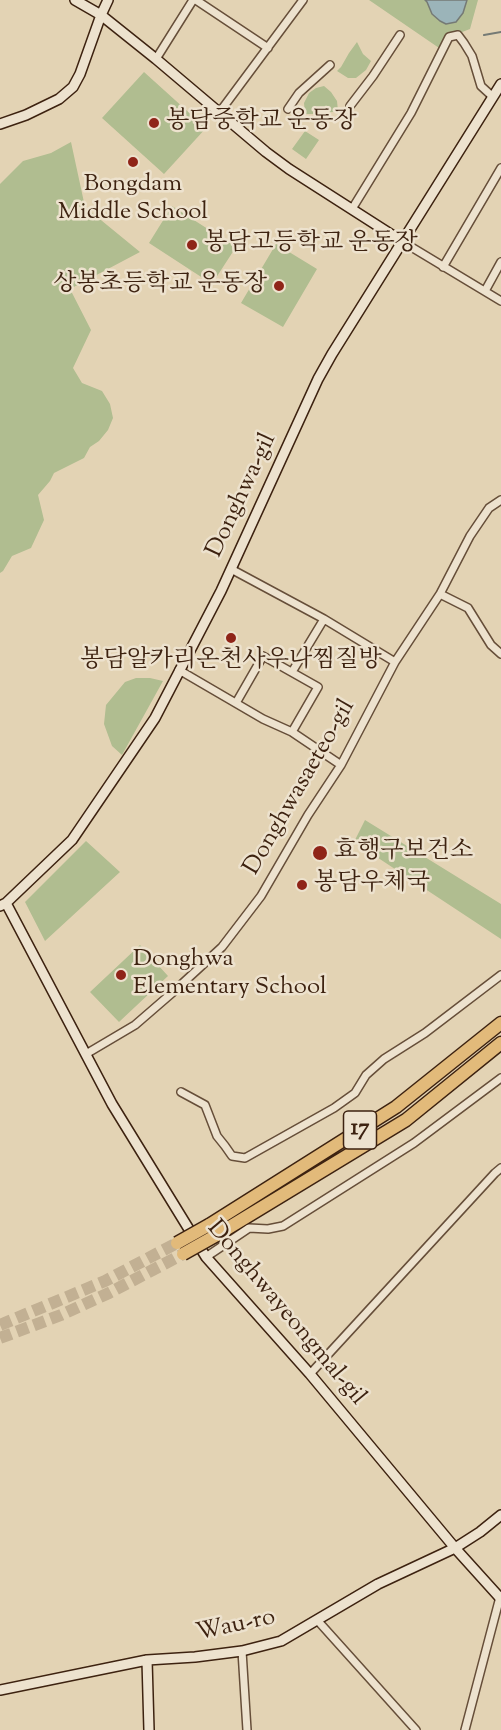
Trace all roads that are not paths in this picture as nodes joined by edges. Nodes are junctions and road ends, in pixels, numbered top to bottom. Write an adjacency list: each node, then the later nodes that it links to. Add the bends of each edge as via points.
1 (75, 0): 5 (street)
2 (108, 0): 5 (street)
3 (194, 0): 7 (street); 8 (street)
4 (303, 0): 7 (street)
5 (101, 15): 8 (street); 15 (street, via 73,87 59,99)
6 (400, 35): 12 (street)
7 (267, 48): 14 (street)
8 (156, 59): 14 (street)
9 (330, 65): 13 (street, via 299,93)
10 (501, 84): 11 (street, Donghwa-gil)
11 (492, 98): 18 (street, via 481,86 465,43 458,35 449,37 411,113); 19 (street, Donghwa-gil)
12 (350, 106)
13 (288, 109)
14 (219, 112): 18 (street, via 281,164)
15 (0, 124)
16 (501, 168): 17 (street)
17 (498, 181): 21 (street)
18 (352, 209): 19 (street)
19 (403, 242): 21 (street); 25 (street, Donghwa-gil, via 318,379)
20 (501, 262): 22 (street)
21 (443, 267): 22 (street)
22 (484, 291): 23 (street)
23 (501, 301)
24 (501, 500): 26 (street, Donghwasaeteo-gil, via 489,508 470,536)
25 (231, 569): 27 (street); 30 (street, Donghwa-gil)
26 (440, 594): 28 (street, via 468,608); 29 (street, Donghwasaeteo-gil)
27 (324, 620): 29 (street); 31 (street)
28 (501, 654)
29 (395, 662): 34 (street, Donghwasaeteo-gil)
30 (179, 670): 32 (street); 35 (street, Donghwa-gil, via 155,718 72,840)
31 (292, 672): 32 (street, via 263,656); 33 (street, via 318,687)
32 (236, 703): 33 (street)
33 (292, 732): 34 (street)
34 (341, 765): 39 (street, Donghwasaeteo-gil, via 261,896 222,947 135,1025)
35 (3, 904): 39 (street, Donghwayeongmal-gil)
36 (501, 975): 41 (street, via 384,1059 366,1075 355,1094 245,1158 232,1156 217,1136 205,1105)
37 (501, 1023): 43 (highway, 17, via 396,1107)
38 (501, 1043): 43 (highway, 17, via 406,1120)
39 (86, 1054): 45 (street, Donghwayeongmal-gil, via 112,1104)
40 (501, 1078): 45 (street, via 414,1143 283,1226 249,1228)
41 (181, 1092)
42 (501, 1168): 46 (street)
43 (212, 1230): 44 (highway, 17, bridge)
44 (180, 1249)
45 (206, 1257): 46 (street, Donghwayeongmal-gil)
46 (310, 1374): 48 (street, Donghwayeongmal-gil)
47 (501, 1515): 48 (street, Wau-ro)
48 (454, 1548): 49 (street, Donghwayeongmal-gil); 50 (street, Wau-ro, via 378,1584)
49 (500, 1598): 57 (street)
50 (318, 1621): 51 (street, Wau-ro, via 281,1641); 56 (street)
51 (242, 1651): 52 (street, Wau-ro); 55 (street)
52 (147, 1660): 53 (street, Wau-ro); 54 (street)
53 (0, 1690)
54 (149, 1730)
55 (247, 1730)
56 (416, 1730)
57 (465, 1730)

